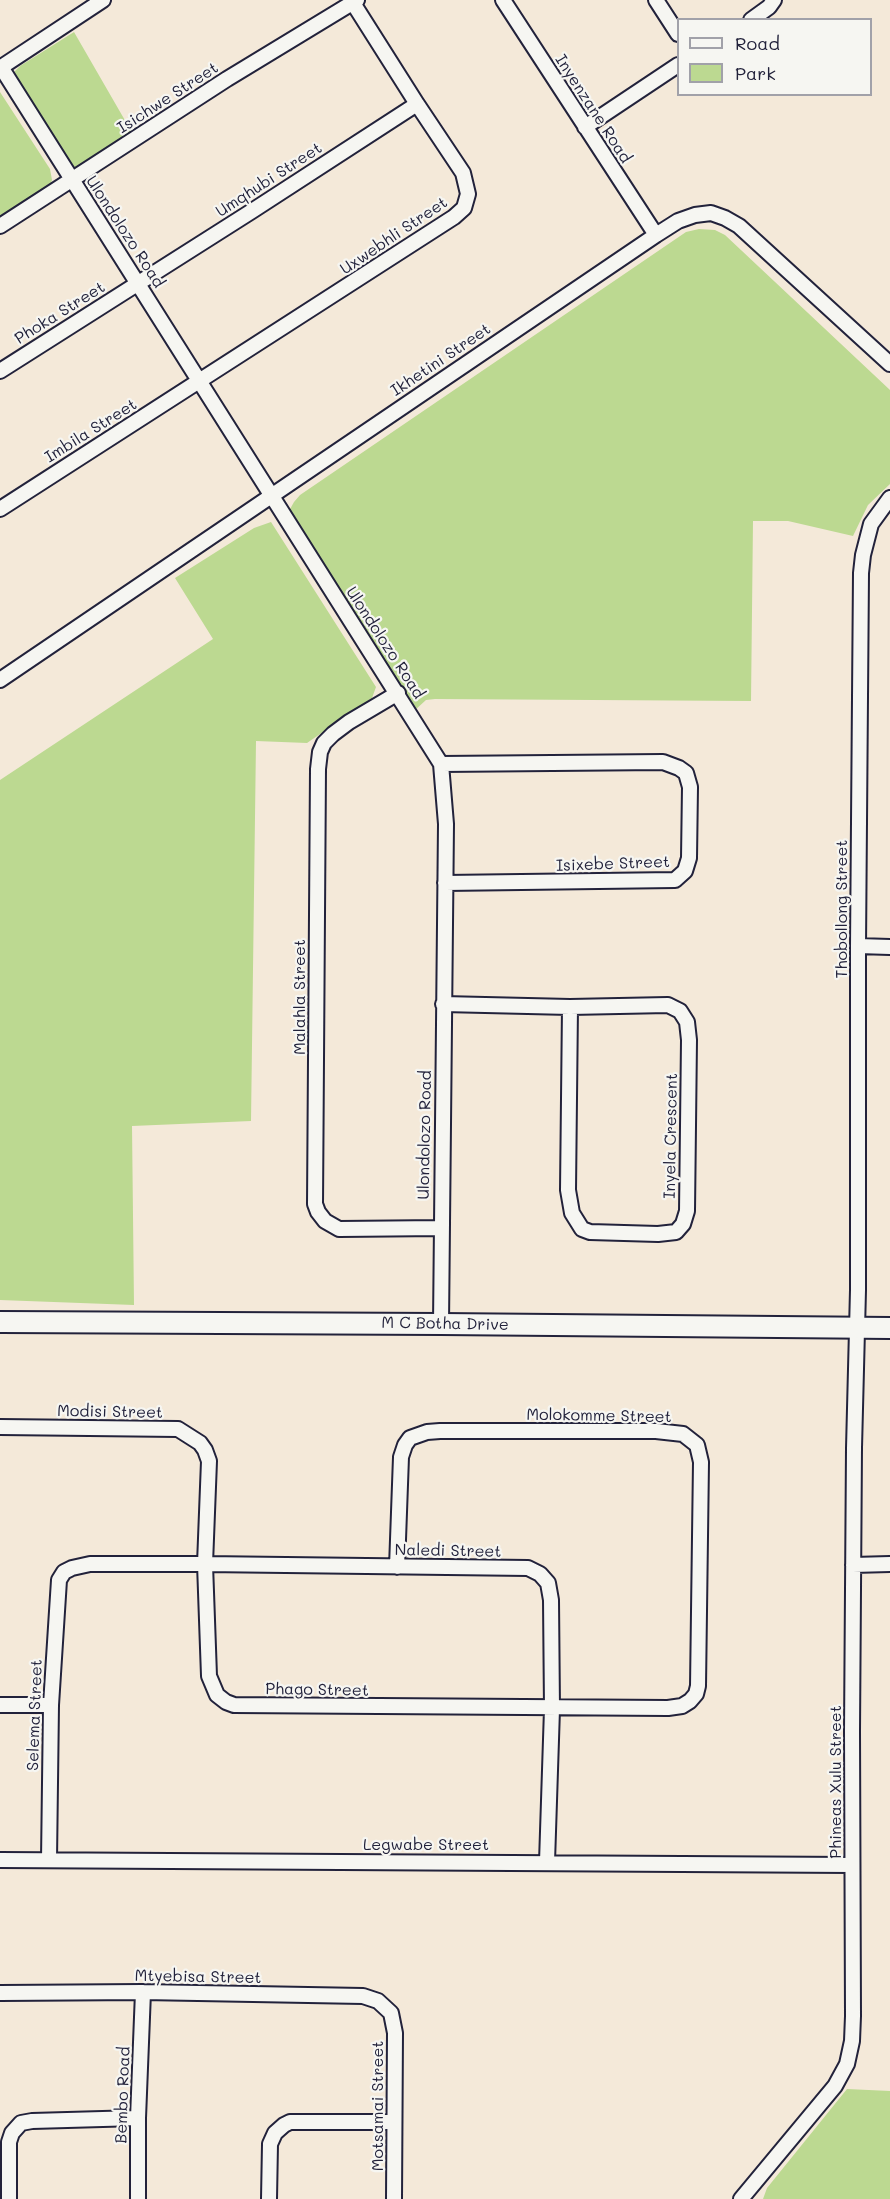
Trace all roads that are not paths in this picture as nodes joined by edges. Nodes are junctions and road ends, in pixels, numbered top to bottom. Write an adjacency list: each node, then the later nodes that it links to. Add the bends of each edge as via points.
1 (103, 0): 9 (street)
2 (503, 0): 11 (street, Inyenzane Road)
3 (656, 0): 7 (street)
4 (774, 0): 6 (street)
5 (355, 1): 10 (street, Uxwebhli Street); 12 (street, Isichwe Street)
6 (755, 18)
7 (677, 32)
8 (677, 66): 11 (street)
9 (0, 68): 12 (street, Ulondolozo Road)
10 (417, 104): 15 (street, Umqhubi Street); 18 (street, Uxwebhli Street, via 464,173 468,194 464,208)
11 (585, 127): 14 (street, Inyenzane Road)
12 (72, 180): 13 (street, Isichwe Street); 15 (street, Ulondolozo Road)
13 (0, 226)
14 (656, 235): 16 (street, Ikhetini Street, via 695,215 711,213 726,218); 19 (street, Ikhetini Street)
15 (138, 283): 17 (street, Phoka Street); 18 (street, Ulondolozo Road)
16 (890, 364)
17 (0, 371)
18 (200, 382): 19 (street, Ulondolozo Road); 21 (street, Imbila Street)
19 (271, 495): 22 (street, Ikhetini Street); 23 (street, Ulondolozo Road)
20 (890, 498): 26 (street, Thobollong Street, via 871,524 861,573)
21 (0, 509)
22 (0, 680)
23 (398, 693): 24 (street, Ulondolozo Road); 30 (street, Malahla Street, via 333,734 320,752 315,1204 325,1221 339,1229)
24 (441, 764): 25 (street, Ulondolozo Road); 25 (street, Isixebe Street, via 663,762 686,773 690,787 689,858 685,871 675,880)
25 (445, 883): 28 (street, Ulondolozo Road)
26 (858, 946): 27 (street); 33 (street, Thobollong Street)
27 (890, 947)
28 (443, 1004): 29 (street, Inyela Crescent); 30 (street, Ulondolozo Road)
29 (570, 1007): 29 (street, Inyela Crescent, via 668,1005 680,1011 687,1022 687,1211 676,1232 590,1232 582,1229 572,1213 568,1190)
30 (441, 1228): 32 (street, Ulondolozo Road)
31 (0, 1322): 32 (street, M C Botha Drive)
32 (441, 1324): 33 (street, M C Botha Drive)
33 (857, 1328): 34 (street, M C Botha Drive); 37 (street, Phineas Xulu Street)
34 (890, 1329)
35 (0, 1427): 36 (street, Modisi Street, via 178,1429 192,1436 205,1450 208,1461)
36 (206, 1564): 39 (street, Naledi Street); 40 (street, Naledi Street, via 90,1564); 43 (street, Phago Street, via 209,1676 217,1695 226,1702 302,1707)
37 (854, 1564): 38 (street); 47 (street, Phineas Xulu Street)
38 (890, 1564)
39 (397, 1567): 43 (street, Naledi Street, via 528,1568 540,1574 548,1583 551,1600); 43 (street, Molokomme Street, via 400,1456 410,1438 440,1431 656,1431 683,1434 692,1440 701,1462 696,1694 675,1708)
40 (64, 1572): 42 (street, Selema Street, via 57,1590)
41 (0, 1705): 42 (street)
42 (51, 1705): 45 (street, Selema Street)
43 (552, 1709): 46 (street, Naledi Street)
44 (0, 1860): 45 (street, Legwabe Street)
45 (50, 1860): 46 (street, Legwabe Street)
46 (547, 1862): 47 (street, Legwabe Street)
47 (852, 1865): 53 (street, Phineas Xulu Street, via 853,2016 847,2064 835,2086)
48 (142, 1992): 49 (street, Mtyebisa Street); 50 (street, Mtyebisa Street, via 363,1996 378,2001); 51 (street, Bembo Road)
49 (0, 1993)
50 (391, 2013): 52 (street, Motsamai Street, via 395,2033)
51 (138, 2118): 54 (street, via 21,2123 9,2142); 55 (street, Bembo Road)
52 (394, 2122): 56 (street, via 284,2125 271,2139); 57 (street, Motsamai Street)
53 (744, 2198)
54 (9, 2199)
55 (138, 2199)
56 (269, 2199)
57 (394, 2199)

